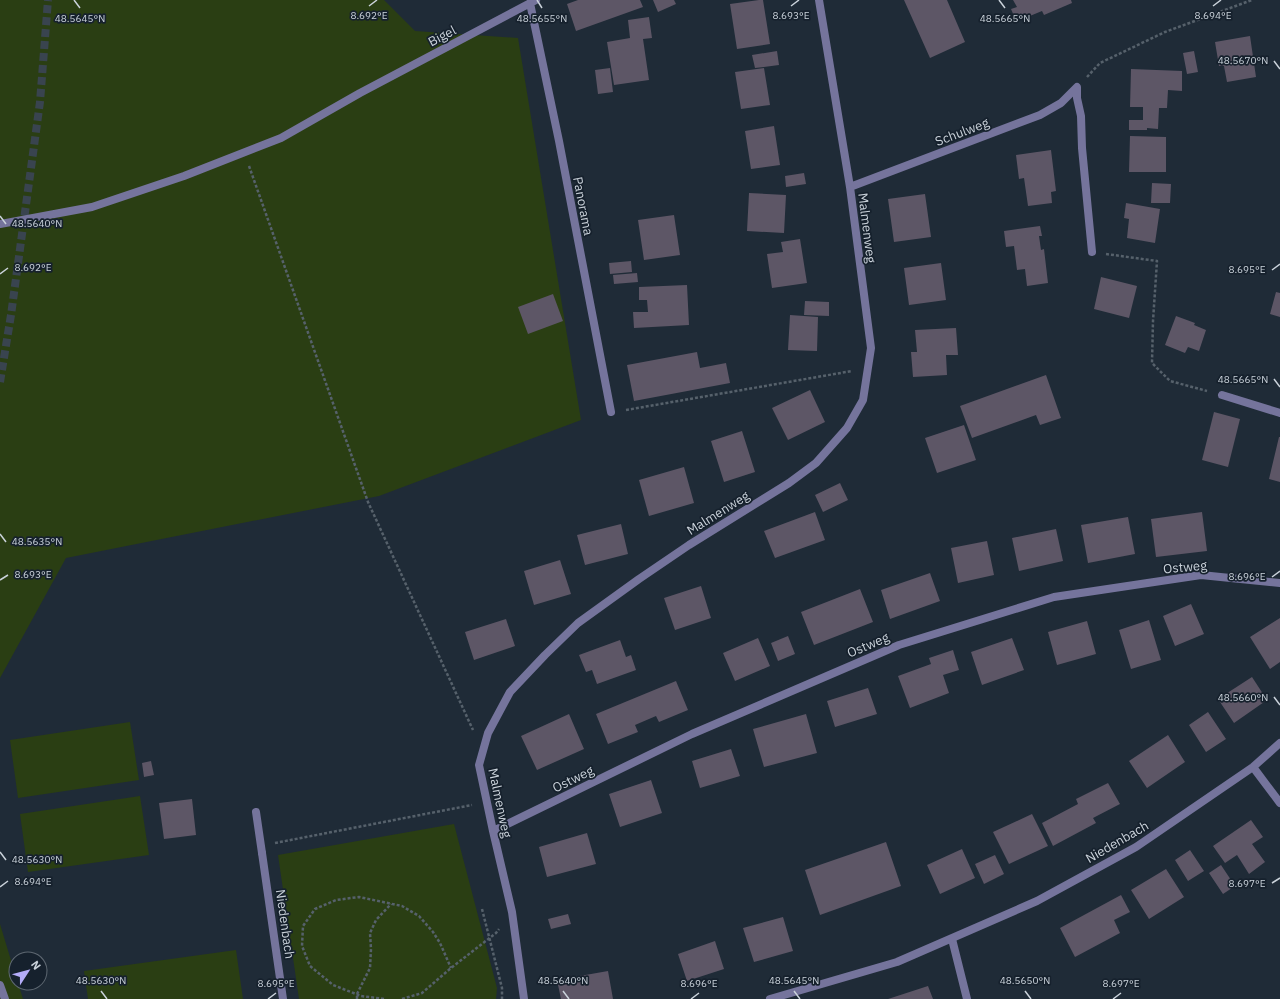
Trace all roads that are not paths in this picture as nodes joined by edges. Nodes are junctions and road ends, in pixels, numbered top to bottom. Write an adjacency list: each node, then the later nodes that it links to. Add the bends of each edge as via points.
1 (819, 0): 3 (street, Malmenweg)
2 (533, 2): 4 (street, Bigel, via 360,93 281,138 184,176 92,207); 7 (street, Panorama)
3 (850, 187): 5 (street, Schulweg, via 1040,115 1061,103 1077,88); 14 (street, Malmenweg, via 871,348 863,400 847,428 816,463 789,483 639,578 578,623 510,692 488,732 479,764)
4 (0, 224)
5 (1092, 252)
6 (1222, 395): 8 (street)
7 (611, 412)
8 (1280, 413)
9 (1280, 583): 14 (street, Ostweg, via 1201,575 1054,597 899,645 692,734)
10 (1280, 743): 11 (street, Niedenbach)
11 (1253, 767): 12 (street); 15 (street, Niedenbach, via 1136,847 1037,901)
12 (1280, 804)
13 (256, 812): 18 (street, Niedenbach)
14 (493, 831): 19 (street, Malmenweg, via 512,912)
15 (952, 939): 20 (street, Niedenbach, via 897,962); 21 (street)
16 (0, 985): 17 (street)
17 (5, 999)
18 (284, 999)
19 (524, 999)
20 (770, 999)
21 (967, 999)

